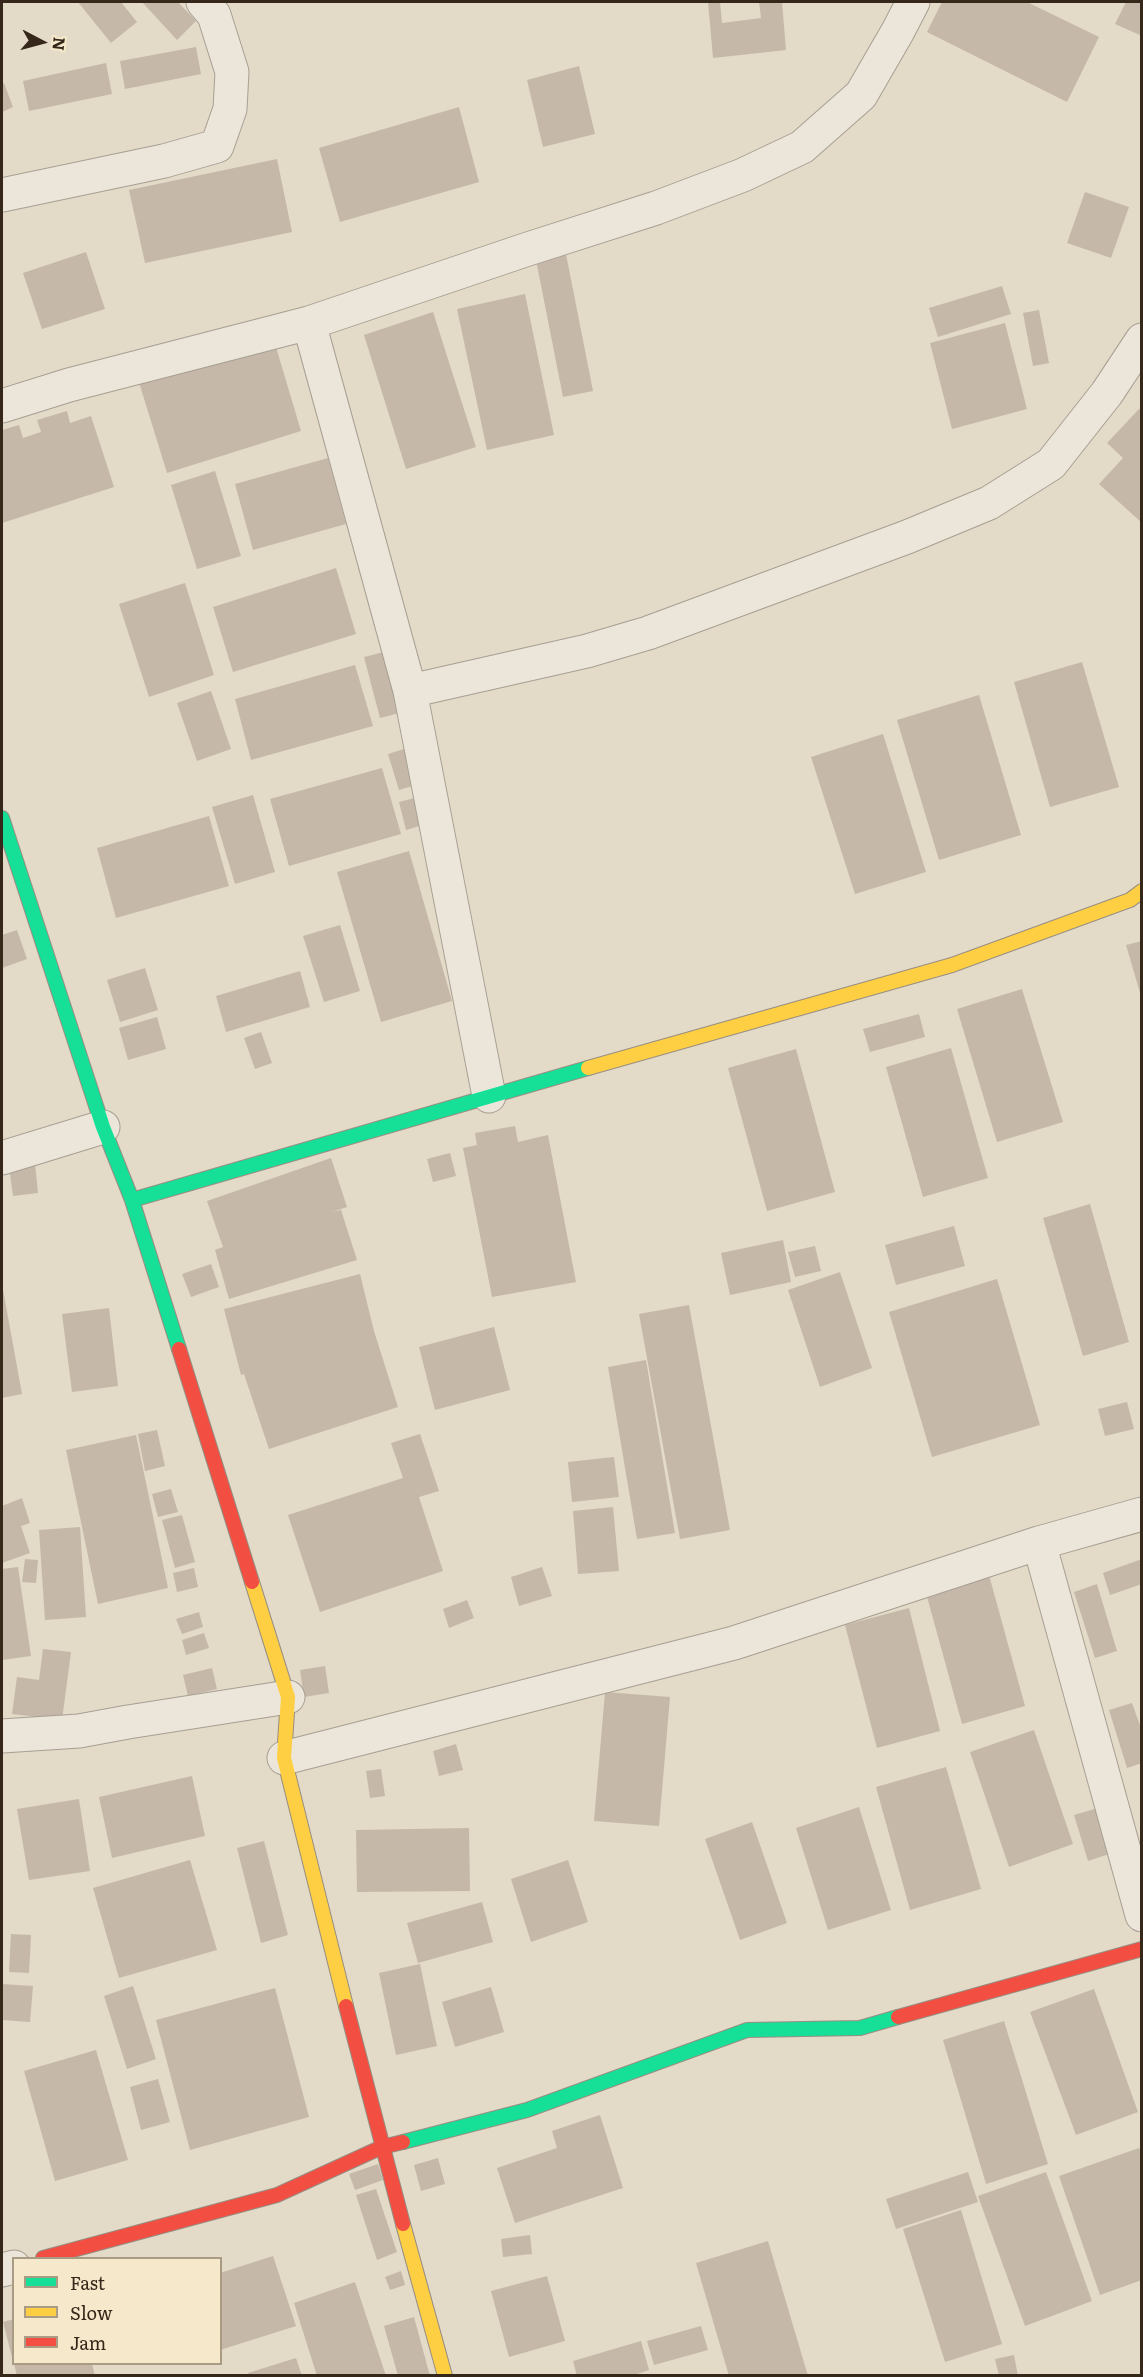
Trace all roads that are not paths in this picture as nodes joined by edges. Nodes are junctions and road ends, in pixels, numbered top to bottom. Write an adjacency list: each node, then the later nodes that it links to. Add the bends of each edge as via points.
1 (203, 2): 3 (street, via 213,15 232,72 230,109 217,146)
2 (913, 2): 4 (street, via 861,95 802,147 743,176 656,208)
3 (2, 195)
4 (309, 323): 6 (street); 7 (street)
5 (1142, 340): 7 (street, via 1107,393 1051,464 989,503 648,633 587,651)
6 (2, 406)
7 (410, 691): 10 (street)
8 (2, 818): 11 (street)
9 (1142, 891): 10 (street, via 1130,900 952,965)
10 (489, 1096): 13 (street)
11 (104, 1127): 12 (street); 13 (street)
12 (2, 1158)
13 (132, 1200): 16 (street)
14 (1142, 1514): 15 (street)
15 (1040, 1543): 18 (street, via 734,1643); 19 (street)
16 (288, 1697): 17 (street, via 79,1731); 18 (street)
17 (2, 1736)
18 (284, 1758): 21 (street)
19 (1142, 1915)
20 (1142, 1949): 21 (street, via 860,2028 747,2030 527,2110)
21 (382, 2147): 22 (street, via 277,2195); 23 (street)
22 (50, 2257)
23 (445, 2376)

